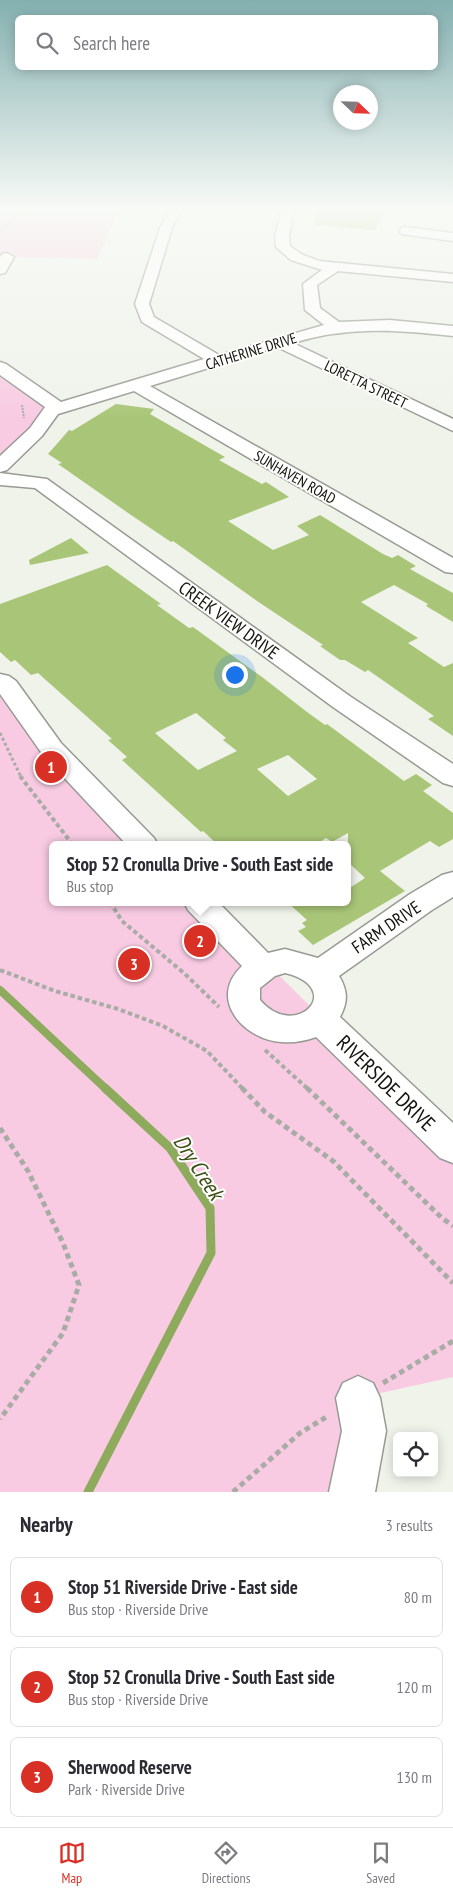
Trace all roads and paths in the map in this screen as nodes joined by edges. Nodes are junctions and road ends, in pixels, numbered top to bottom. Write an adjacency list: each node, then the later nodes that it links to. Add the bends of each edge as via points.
1 (150, 279): 6 (street, via 142,304 147,319)
2 (318, 279): 3 (street, via 310,284 314,310)
3 (336, 328): 4 (street, CATHERINE DRIVE, via 390,325); 5 (street, CATHERINE DRIVE)
4 (453, 331)
5 (279, 342): 6 (street, CATHERINE DRIVE); 12 (street, LORETTA STREET)
6 (218, 360): 8 (street, CATHERINE DRIVE)
7 (0, 367): 10 (street, via 53,404)
8 (137, 386): 10 (street, CATHERINE DRIVE); 15 (street, SUNHAVEN ROAD)
9 (18, 400): 11 (path, via 24,407)
10 (53, 410): 13 (street, via 36,432)
11 (25, 424)
12 (453, 426)
13 (0, 466)
14 (0, 479): 18 (street, CREEK VIEW DRIVE, via 40,483 342,702)
15 (453, 567)
16 (0, 681): 20 (street, via 7,686 52,749)
17 (0, 733): 19 (path, via 22,780)
18 (453, 777)
19 (70, 841)
20 (140, 841)
21 (453, 883): 26 (street, FARM DRIVE)
22 (113, 906): 27 (path, via 122,921)
23 (203, 906): 24 (street)
24 (262, 967): 26 (street, via 285,961 310,966); 28 (street, via 244,986 244,999 249,1011 274,1028 291,1030)
25 (0, 970): 33 (path, via 163,1026 207,1051 265,1112 333,1161)
26 (320, 973): 28 (street, via 331,991 329,1006)
27 (225, 1012)
28 (320, 1020): 31 (street, RIVERSIDE DRIVE)
29 (258, 1044): 32 (path)
30 (0, 1128): 35 (path, via 28,1171 63,1243 79,1285 63,1333)
31 (453, 1147)
32 (453, 1226)
33 (453, 1283)
34 (358, 1398): 36 (street, via 364,1431)
35 (0, 1419)
36 (352, 1492)

